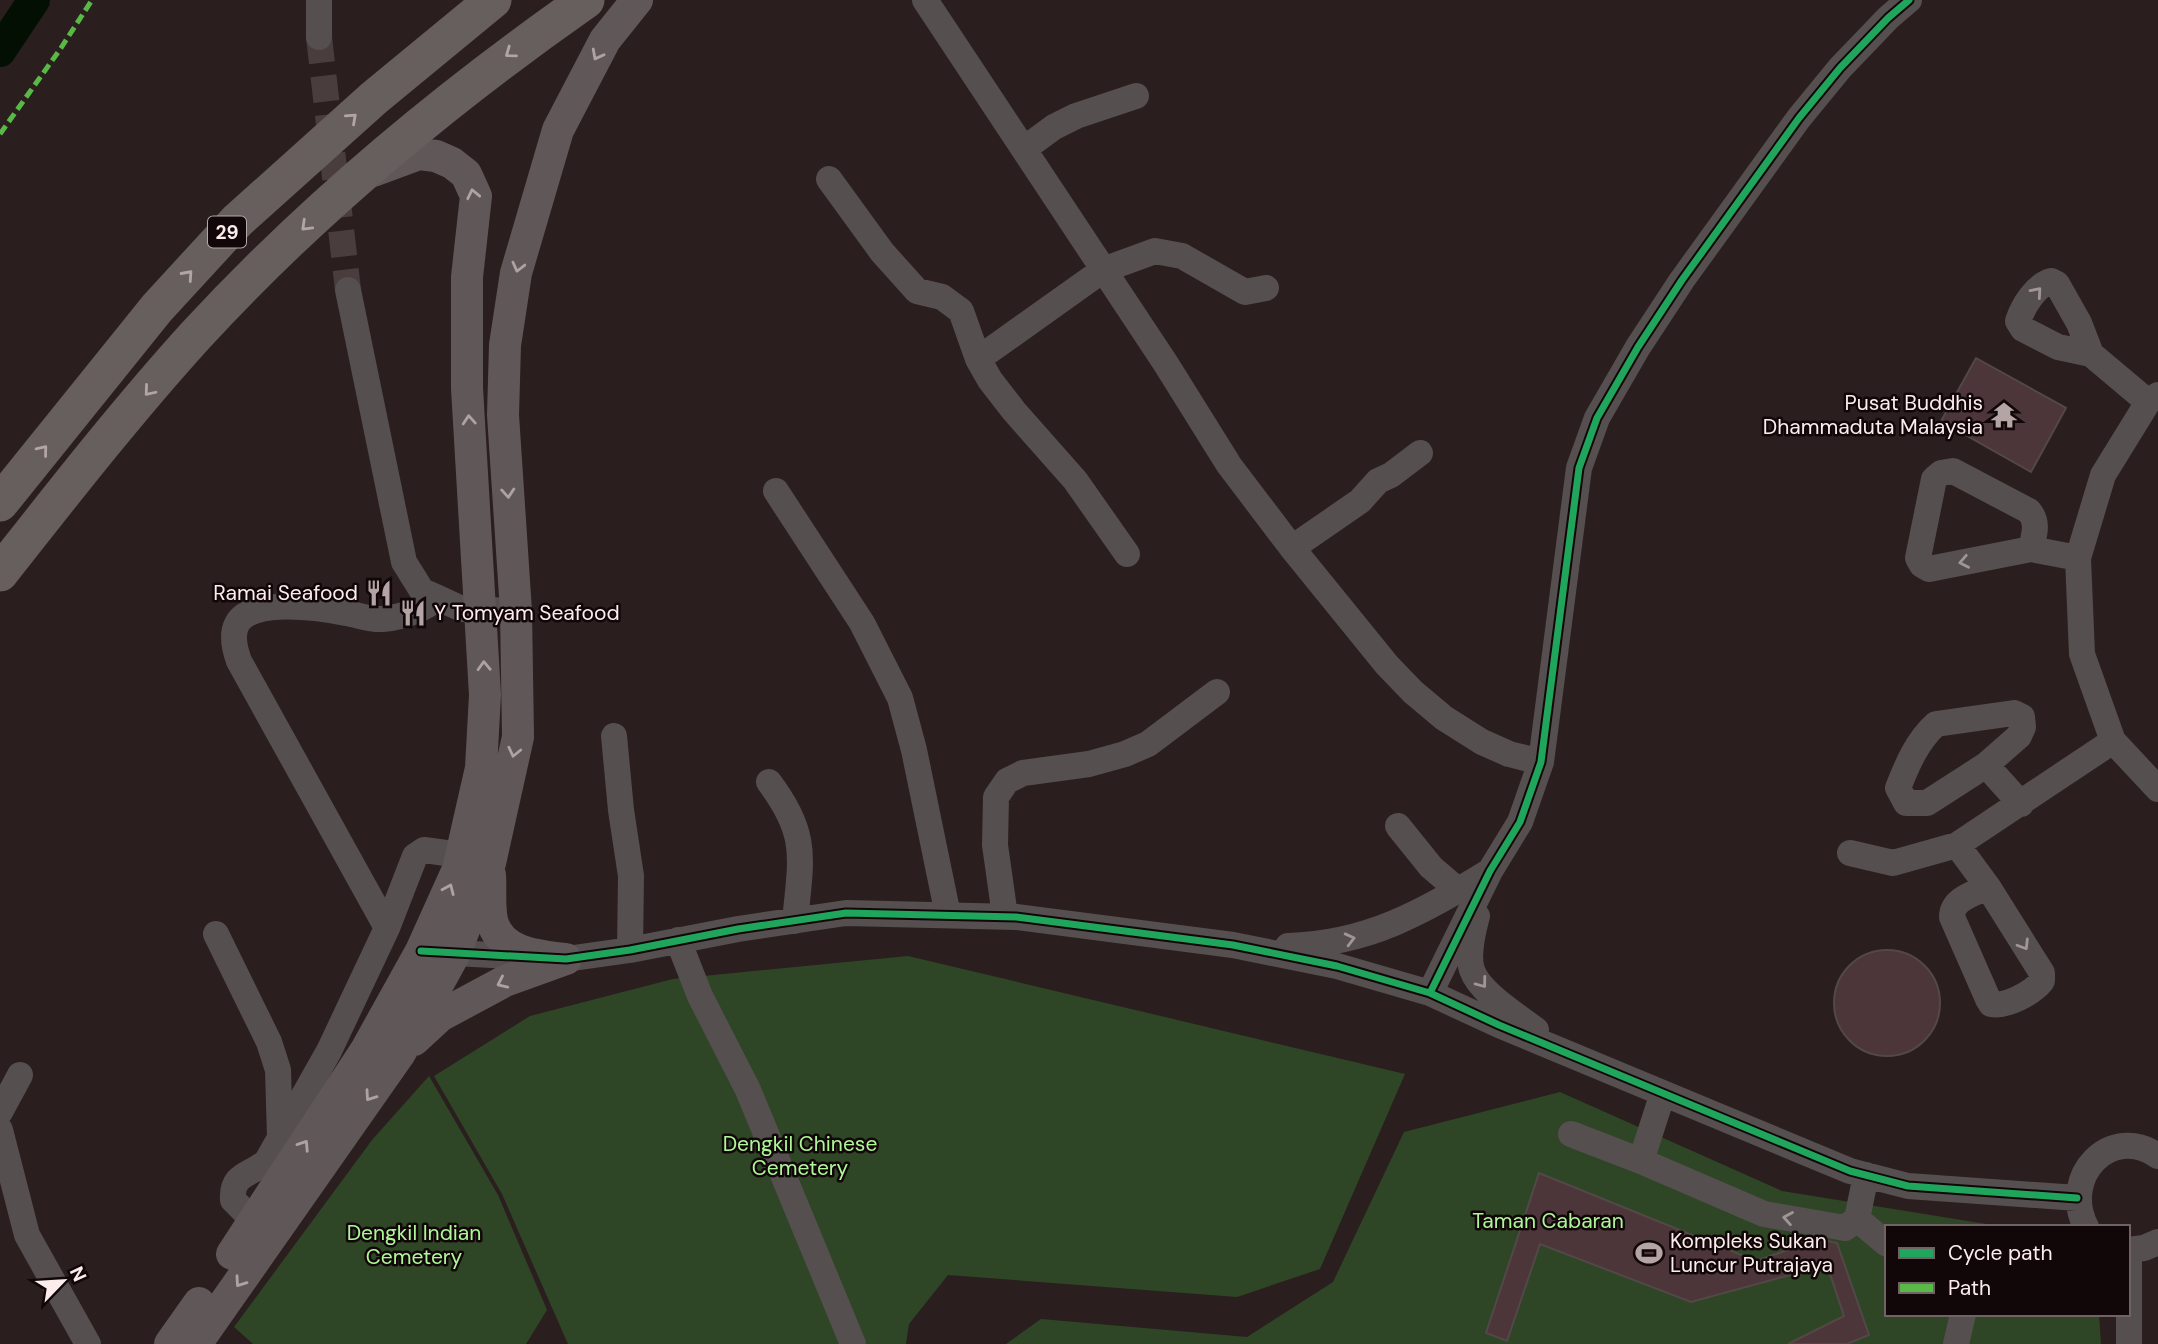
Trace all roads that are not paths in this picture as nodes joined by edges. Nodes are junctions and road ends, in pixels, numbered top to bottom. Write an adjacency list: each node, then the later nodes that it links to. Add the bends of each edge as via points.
1 (319, 0): 7 (street)
2 (493, 0): 20 (highway, 29, one-way to 2, via 157,308 237,221 374,98)
3 (586, 0): 10 (highway, 29, one-way to 10, via 507,55)
4 (637, 0): 28 (main road, one-way to 28, via 605,40 558,130 516,273 505,345 503,415)
5 (925, 0): 9 (street)
6 (1909, 0): 32 (street, via 1840,68 1799,118 1682,280 1597,418 1579,468)
7 (319, 37)
8 (1136, 96): 9 (street, via 1076,116)
9 (1024, 149): 12 (street)
10 (355, 178): 25 (highway, 29, one-way to 25, via 196,335); 27 (main road, one-way to 10, via 467,388 467,277 476,196 466,174 436,156 419,154)
11 (829, 179): 16 (street, via 917,291 942,297 961,311)
12 (1103, 270): 13 (street, via 1155,251 1182,256 1245,292); 16 (street); 21 (street, via 1229,465)
13 (1266, 288)
14 (348, 290): 26 (street, via 404,562 422,591)
15 (2091, 354): 17 (street)
16 (978, 359): 23 (street)
17 (2153, 398): 24 (street, via 2103,475)
18 (1420, 453): 21 (street)
19 (776, 491): 44 (street, via 862,623 900,698)
20 (0, 503)
21 (1292, 548): 32 (street, via 1413,692 1482,742)
22 (2031, 549): 22 (street, one-way to 22, via 1929,569 1922,565 1918,558 1934,479 1941,472 1953,471 2029,511 2036,524); 24 (street)
23 (1127, 554)
24 (2078, 558): 31 (street, via 2082,654)
25 (1, 572)
26 (438, 598): 27 (street, via 462,609); 47 (street, via 424,609 382,619 286,606 261,609 245,615 234,635 239,661)
27 (481, 611): 28 (street); 40 (main road, one-way to 27, via 485,695)
28 (516, 611): 40 (main road, one-way to 40, via 518,737)
29 (1217, 692): 45 (street, via 1148,744 1125,754 1023,773 1007,781 996,797 995,845)
30 (614, 736): 51 (street, via 631,876)
31 (2113, 741): 35 (street); 36 (street)
32 (1541, 762): 41 (street, via 1520,822)
33 (1986, 765): 33 (street, via 1927,803 1906,803 1898,788 1910,758 1936,724 2014,713 2022,717 2019,736); 36 (street)
34 (769, 782): 46 (street, via 792,817 801,851)
35 (2158, 789)
36 (2021, 804): 38 (street)
37 (1398, 826): 43 (street, via 1431,867)
38 (1956, 845): 39 (street, via 1892,863); 42 (street)
39 (1850, 853)
40 (475, 859): 47 (street, via 425,850 415,856); 52 (main road, one-way to 40, via 458,869); 53 (main road); 54 (main road, via 497,933 529,955)
41 (1490, 871): 43 (street); 55 (street); 56 (street, one-way to 56, via 1471,943 1472,969 1484,989)
42 (1987, 887)
43 (1459, 891): 50 (street, one-way to 43, via 1346,941 1417,914)
44 (948, 915): 45 (street); 46 (street, via 846,913)
45 (1004, 916): 50 (street)
46 (795, 920): 49 (street)
47 (387, 928): 63 (street, via 329,1051)
48 (216, 933): 63 (street, via 278,1070)
49 (678, 940): 51 (street); 79 (street, via 700,996 748,1090)
50 (1233, 945): 55 (street, via 1337,965)
51 (630, 950): 54 (street)
52 (421, 951): 53 (street); 67 (main road, one-way to 52, via 366,1049)
53 (455, 953): 54 (street); 57 (main road)
54 (566, 959): 57 (main road, one-way to 57, via 505,981 440,1016)
55 (1430, 993): 56 (street)
56 (1559, 1049): 59 (street)
57 (400, 1053): 78 (main road, one-way to 78)
58 (20, 1075): 60 (street)
59 (1664, 1093): 65 (street); 66 (street)
60 (0, 1112)
61 (0, 1130): 76 (street, via 27,1235)
62 (1571, 1134): 65 (street)
63 (280, 1139): 67 (street)
64 (2157, 1152): 68 (street, via 2119,1147 2103,1154 2089,1165)
65 (1641, 1161): 69 (street, one-way to 65, via 1845,1227 1764,1213)
66 (1866, 1175): 68 (street, via 1908,1186); 69 (street)
67 (267, 1180): 77 (main road, via 255,1222)
68 (2077, 1198): 70 (street)
69 (1857, 1219): 71 (street)
70 (2085, 1225)
71 (1885, 1242)
72 (2158, 1242): 73 (street)
73 (2130, 1250)
74 (1963, 1316): 80 (street)
75 (2129, 1316): 81 (street)
76 (88, 1344)
77 (170, 1344)
78 (196, 1344)
79 (853, 1344)
80 (1956, 1344)
81 (2129, 1344)

